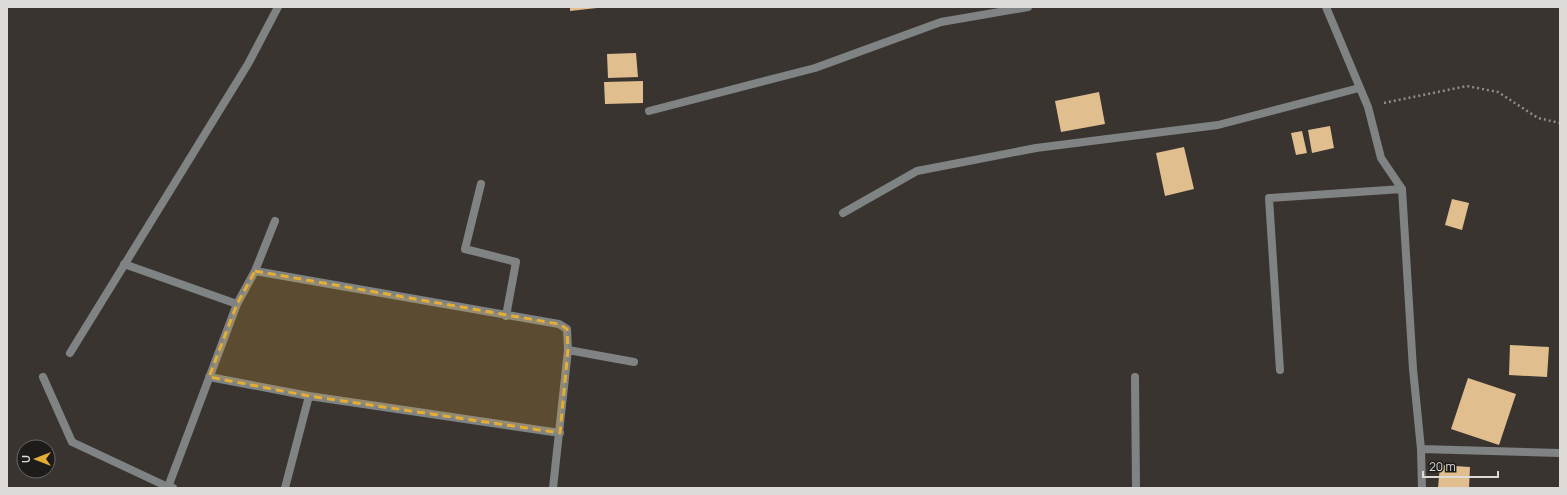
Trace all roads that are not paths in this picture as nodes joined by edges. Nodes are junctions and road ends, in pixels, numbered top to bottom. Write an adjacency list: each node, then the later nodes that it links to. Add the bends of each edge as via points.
1 (278, 7): 10 (street, via 248,64)
2 (1028, 7): 5 (street, via 941,22 815,68)
3 (1326, 7): 4 (street)
4 (1359, 88): 7 (street, via 1368,106 1381,158); 8 (street, via 1218,125 1036,148 917,171)
5 (649, 112)
6 (481, 184): 13 (street, via 465,249 516,262)
7 (1402, 189): 17 (street, via 1269,198); 23 (street, via 1413,369)
8 (843, 213)
9 (275, 221): 11 (street)
10 (124, 264): 12 (street); 15 (street)
11 (255, 271): 12 (street); 13 (street)
12 (237, 304): 19 (street)
13 (506, 316): 14 (street, via 559,324 567,329)
14 (568, 350): 16 (street); 22 (street)
15 (70, 353)
16 (634, 362)
17 (1280, 370)
18 (43, 377): 25 (street, via 72,442)
19 (209, 377): 21 (street); 25 (street)
20 (1135, 377): 28 (street)
21 (309, 396): 22 (street); 26 (street)
22 (560, 433): 27 (street)
23 (1421, 449): 24 (street); 29 (street)
24 (1560, 454)
25 (170, 488)
26 (285, 488)
27 (553, 488)
28 (1136, 488)
29 (1422, 488)

